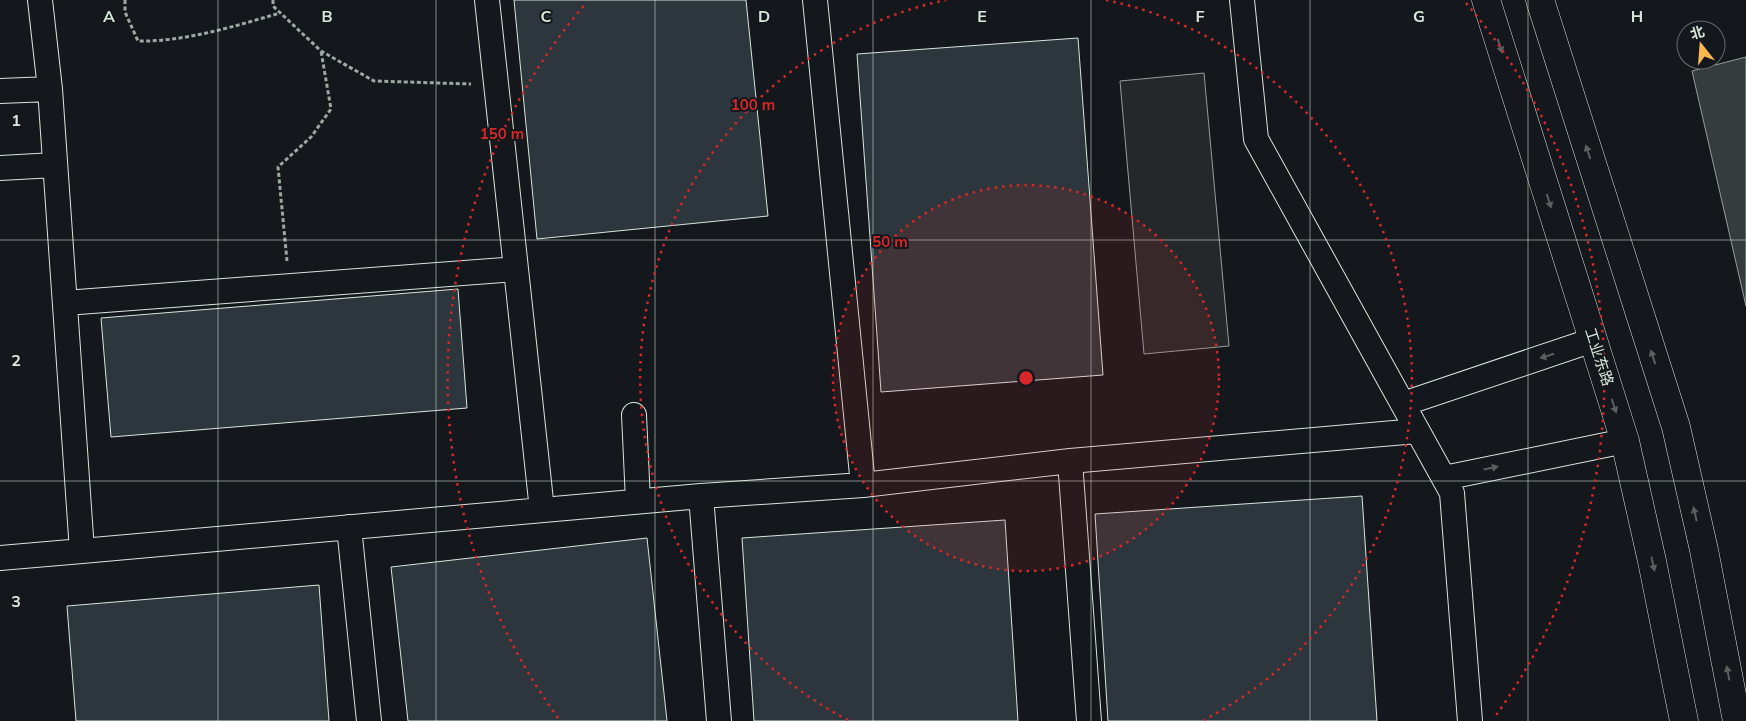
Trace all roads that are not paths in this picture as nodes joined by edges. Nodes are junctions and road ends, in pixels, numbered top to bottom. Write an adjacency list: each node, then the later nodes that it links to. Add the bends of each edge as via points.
1 (40, 0): 7 (street)
2 (487, 0): 11 (street)
3 (815, 0): 20 (street)
4 (1242, 0): 14 (street, via 1256,140)
5 (1486, 0): 13 (main road, 工业东路, one-way to 13)
6 (1540, 0): 32 (main road, one-way to 6, via 1676,427)
7 (50, 89): 8 (street); 9 (street)
8 (0, 91)
9 (55, 165): 10 (street); 12 (street)
10 (0, 168)
11 (516, 269): 12 (street); 23 (street)
12 (65, 303): 25 (street)
13 (1593, 340): 14 (street, one-way to 14); 17 (main road, 工业东路, one-way to 17)
14 (1403, 404): 16 (street)
15 (634, 414): 22 (street)
16 (1418, 431): 18 (street); 19 (street)
17 (1625, 440): 19 (street, one-way to 17); 31 (main road, 工业东路, one-way to 31)
18 (1070, 461): 20 (street); 29 (street)
19 (1444, 478): 30 (street, via 1452,493)
20 (863, 484): 21 (street)
21 (700, 496): 22 (street); 28 (street)
22 (638, 501): 23 (street)
23 (542, 510): 24 (street)
24 (349, 527): 25 (street); 27 (street)
25 (82, 551): 26 (street)
26 (0, 558)
27 (369, 721)
28 (719, 721)
29 (1089, 721)
30 (1470, 721)
31 (1684, 721)
32 (1737, 721)

